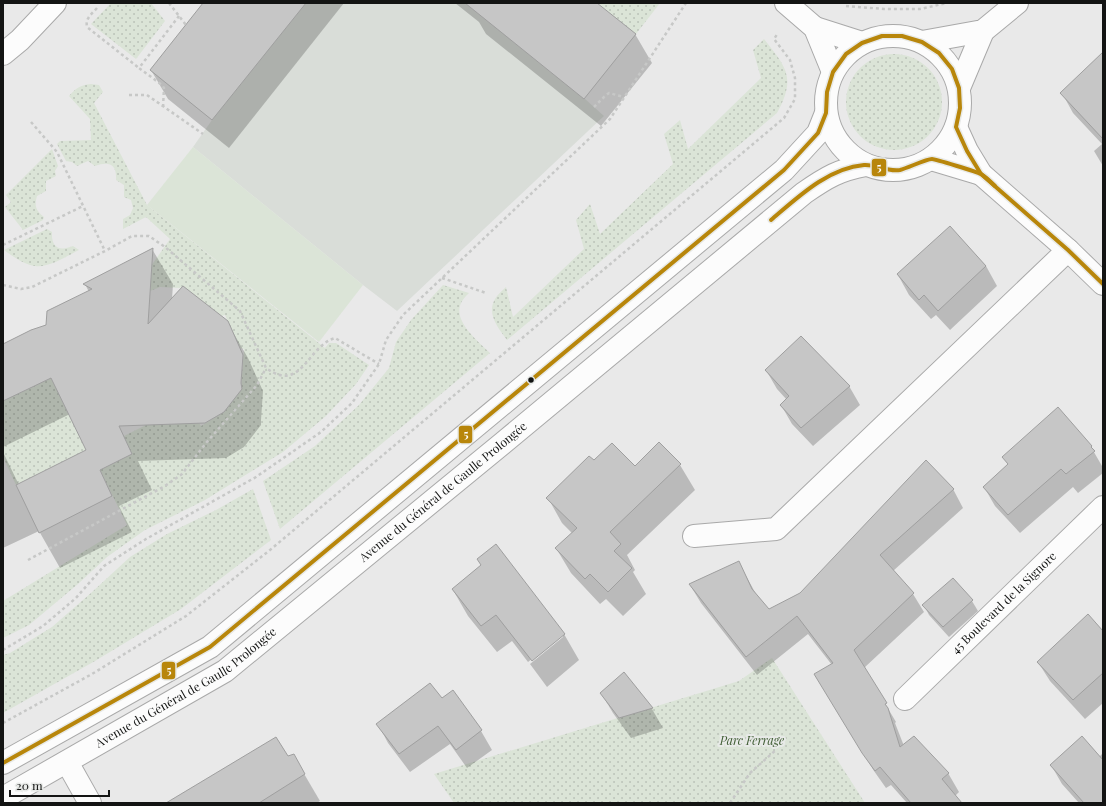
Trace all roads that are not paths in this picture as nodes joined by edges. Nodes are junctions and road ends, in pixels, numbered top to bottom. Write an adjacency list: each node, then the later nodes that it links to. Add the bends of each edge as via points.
1 (55, 3): 8 (street)
2 (786, 3): 4 (street)
3 (1017, 3): 5 (street)
4 (815, 28): 7 (street); 9 (street)
5 (983, 31): 6 (street); 10 (street)
6 (922, 42): 7 (street, via 902,36 882,36); 10 (street, via 939,53 948,64)
7 (862, 43): 9 (street, via 846,54)
8 (3, 54)
9 (833, 72): 11 (street, via 827,92)
10 (959, 88): 12 (street, via 960,108)
11 (826, 113): 14 (street, via 834,134 847,152); 22 (street, Avenue du Général de Gaulle Prolongée, via 818,133 784,170 210,647)
12 (956, 126): 13 (street, via 947,144); 15 (street)
13 (931, 159): 14 (street, via 910,168 888,170); 15 (street)
14 (866, 165): 21 (street, Avenue du Général de Gaulle Prolongée, via 845,169 804,193 225,671)
15 (981, 174): 16 (street)
16 (1068, 250): 17 (street); 19 (street, via 776,528)
17 (1103, 284)
18 (1103, 507): 20 (street, 45 Boulevard de la Signore)
19 (694, 536)
20 (905, 700)
21 (67, 762): 23 (street, Avenue du Général de Gaulle Prolongée); 24 (street)
22 (3, 763)
23 (3, 798)
24 (90, 803)

